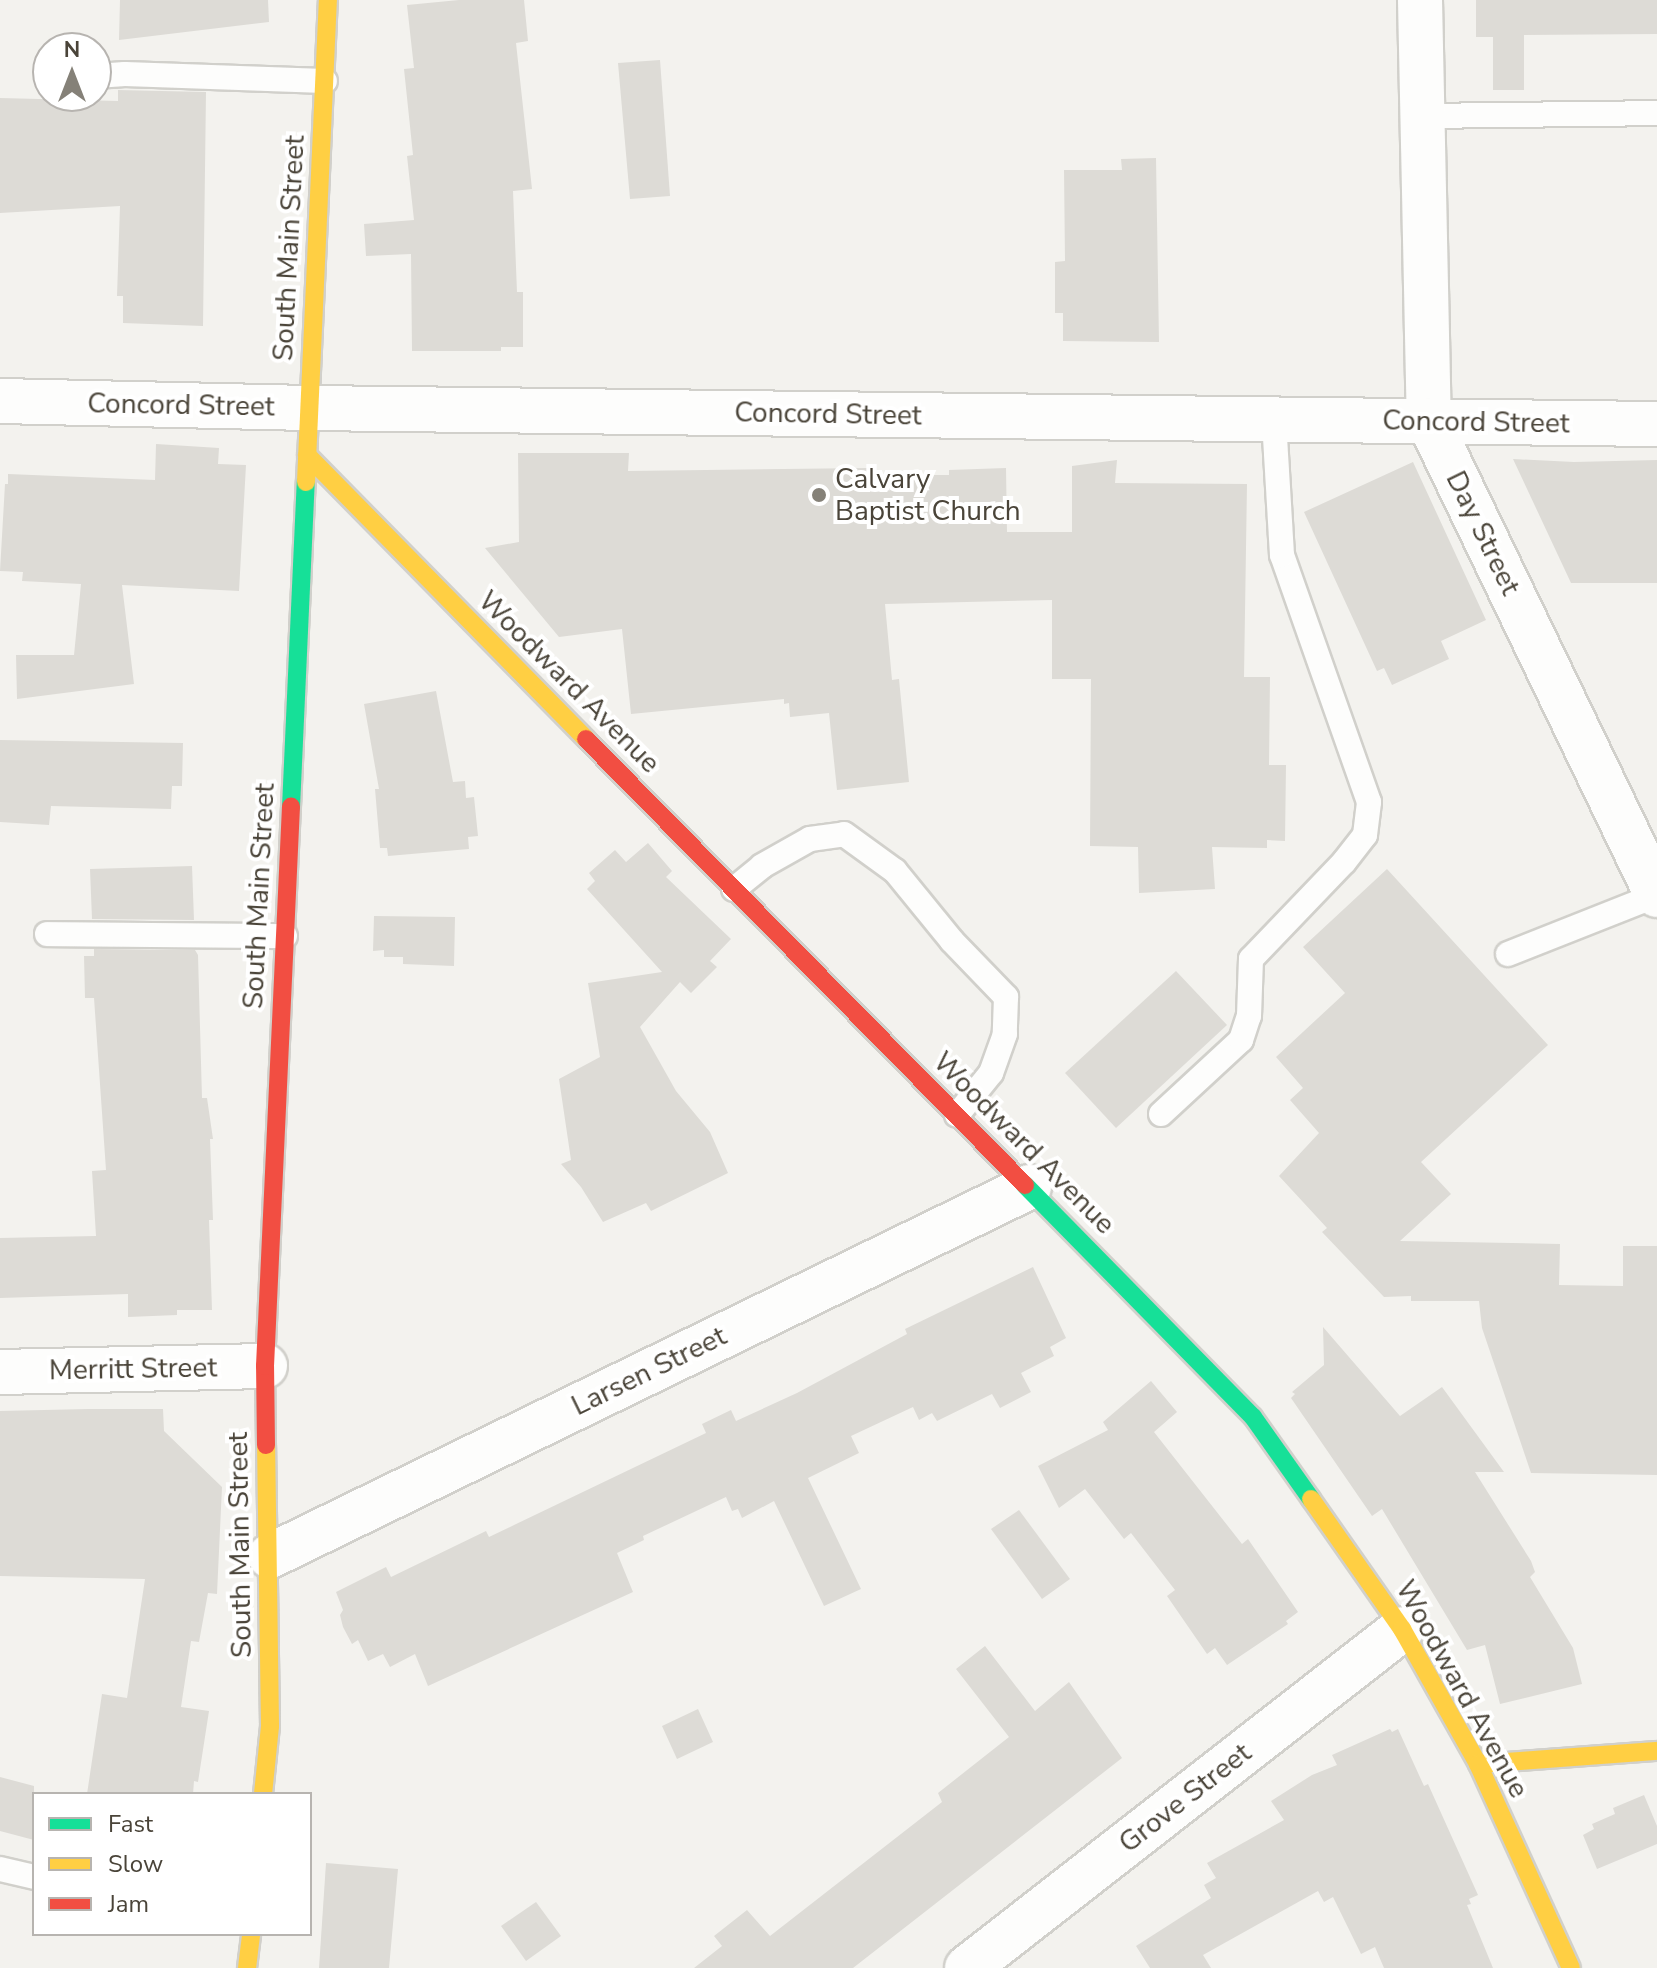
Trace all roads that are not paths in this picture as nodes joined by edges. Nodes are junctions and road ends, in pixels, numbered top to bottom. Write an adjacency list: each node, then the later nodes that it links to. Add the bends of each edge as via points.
1 (328, 0): 4 (main road, South Main Street)
2 (1420, 0): 6 (street, Day Street)
3 (112, 75): 4 (lane)
4 (325, 81): 8 (main road, South Main Street)
5 (1657, 113): 6 (lane)
6 (1421, 116): 10 (street, Day Street)
7 (0, 401): 8 (street, Concord Street)
8 (309, 408): 9 (street, Concord Street); 12 (main road, South Main Street)
9 (1274, 420): 10 (street, Concord Street); 18 (lane, via 1282,555 1369,802 1365,835 1251,959 1249,1016 1241,1040)
10 (1429, 421): 11 (street, Concord Street); 14 (street, Day Street)
11 (1657, 424)
12 (307, 455): 13 (main road, Woodward Avenue); 16 (main road, South Main Street)
13 (734, 889): 19 (main road, Woodward Avenue); 19 (lane, via 810,839 844,834 895,871 1006,997 1005,1034 991,1073)
14 (1657, 895): 17 (lane)
15 (47, 934): 16 (lane)
16 (285, 936): 21 (main road, South Main Street)
17 (1508, 954)
18 (1161, 1114)
19 (957, 1115): 20 (main road, Woodward Avenue)
20 (1029, 1187): 23 (street, Larsen Street); 24 (main road, Woodward Avenue, via 1253,1417)
21 (265, 1366): 22 (street, Merritt Street); 23 (main road, South Main Street)
22 (0, 1372)
23 (270, 1556): 27 (main road, South Main Street, via 270,1726)
24 (1402, 1629): 26 (main road, Woodward Avenue); 32 (street, Grove Street)
25 (1657, 1751): 26 (main road)
26 (1478, 1764): 33 (main road, Woodward Avenue)
27 (263, 1792)
28 (0, 1869): 29 (lane)
29 (32, 1877)
30 (251, 1936): 31 (main road)
31 (247, 1968)
32 (967, 1968)
33 (1571, 1968)

